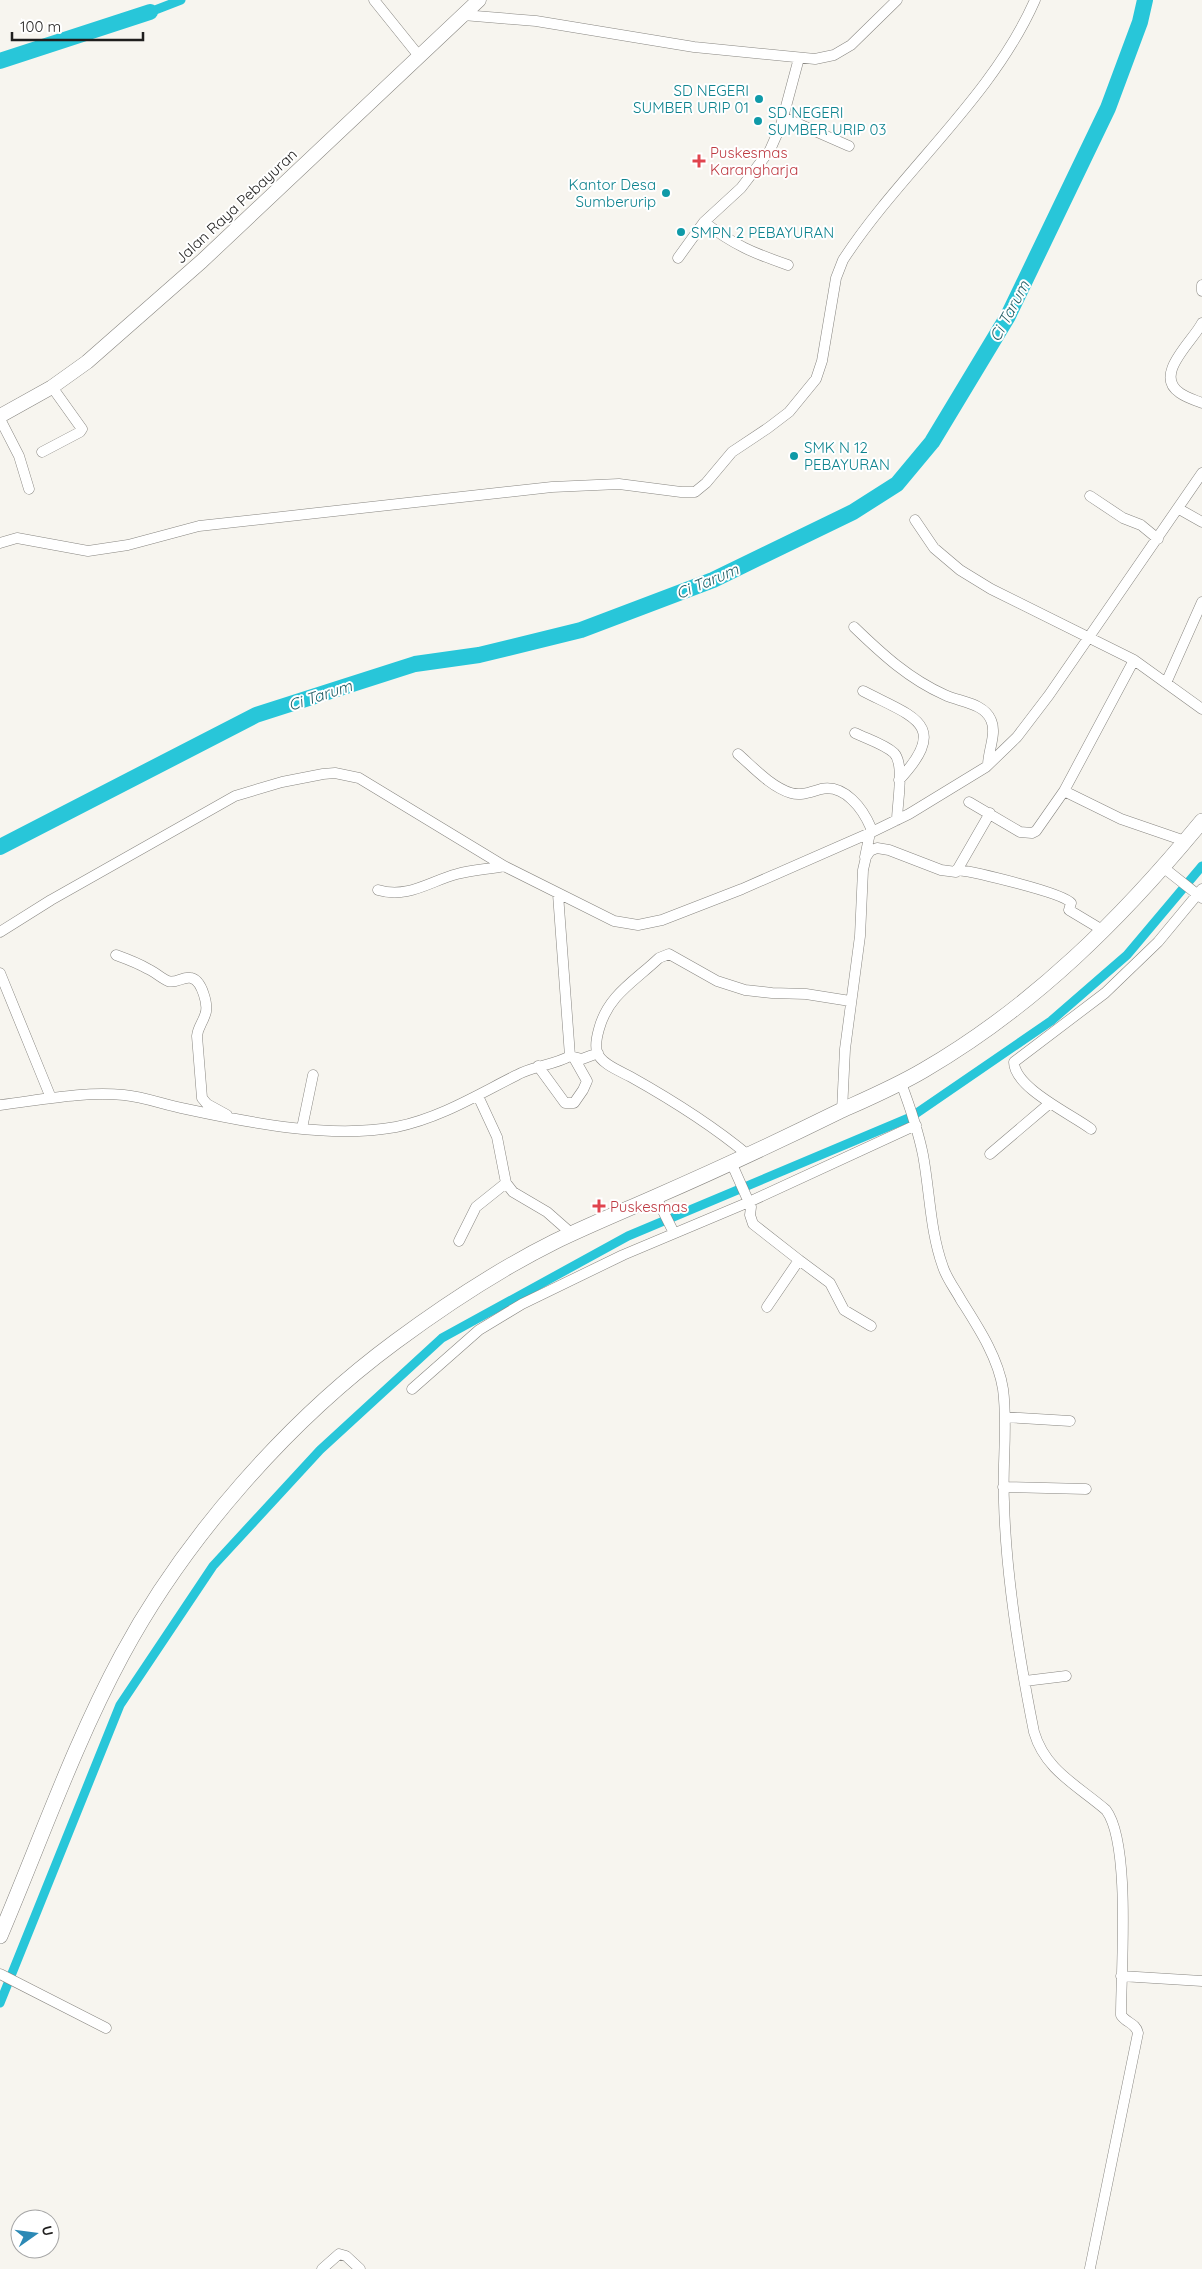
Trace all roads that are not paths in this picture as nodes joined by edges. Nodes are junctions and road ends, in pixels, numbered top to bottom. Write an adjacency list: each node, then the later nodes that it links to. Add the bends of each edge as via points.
1 (374, 0): 6 (street)
2 (479, 0): 5 (main road, Jalan Raya Pebayuran)
3 (898, 0): 7 (street, via 851,45 834,55)
4 (1035, 0): 27 (street, via 1027,18 981,88 843,260 832,293 822,361 810,388 780,419 732,452 695,492 618,484 552,487 199,526 128,545 88,551 17,538)
5 (463, 15): 6 (main road, Jalan Raya Pebayuran); 7 (street, via 536,21 694,47)
6 (419, 56): 16 (main road, Jalan Raya Pebayuran, via 202,261 87,362)
7 (798, 58): 8 (street)
8 (783, 117): 9 (street); 10 (street, via 770,150 741,188)
9 (850, 146)
10 (704, 222): 11 (street); 12 (street, via 750,252)
11 (678, 258)
12 (788, 265)
13 (1202, 285): 14 (street)
14 (1202, 291)
15 (1202, 322): 17 (street, via 1182,349 1171,375 1173,386 1179,393)
16 (52, 387): 18 (main road, Jalan Raya Pebayuran); 19 (street, via 82,429)
17 (1202, 403)
18 (0, 417): 21 (street, via 19,456)
19 (42, 452)
20 (1202, 473): 23 (street)
21 (29, 489)
22 (1090, 496): 26 (street)
23 (1178, 509): 25 (street); 26 (street)
24 (915, 520): 30 (street, via 934,548 960,570 991,589)
25 (1202, 522)
26 (1158, 539): 30 (street)
27 (0, 544)
28 (1202, 602): 32 (street)
29 (854, 626): 37 (street, via 909,676 987,713 993,731)
30 (1090, 637): 31 (street); 37 (street, via 1017,737)
31 (1134, 660): 32 (street); 39 (street)
32 (1166, 684): 34 (street)
33 (863, 691): 38 (street, via 907,714 925,732 921,752)
34 (1202, 709)
35 (855, 733): 38 (street, via 894,753)
36 (738, 754): 44 (street, via 790,793 803,794 829,788 844,793 857,804)
37 (988, 765): 42 (street)
38 (899, 780): 42 (street)
39 (1064, 791): 41 (street, via 1032,834 1020,832); 45 (street, via 1121,819)
40 (968, 802): 41 (street)
41 (990, 813): 49 (street, via 968,847)
42 (897, 820): 44 (street)
43 (1202, 821): 45 (main road)
44 (872, 832): 46 (street); 52 (street, via 742,889 651,923 628,925 614,921)
45 (1185, 841): 48 (main road)
46 (864, 861): 49 (street, via 870,851 877,848 941,870); 57 (street, via 860,936)
47 (504, 866): 50 (street, via 456,874 401,893); 52 (street); 54 (street, via 359,778 323,774 235,796 50,900)
48 (1164, 868): 51 (street); 53 (main road)
49 (958, 870): 53 (street, via 1068,899 1071,902 1069,910)
50 (378, 890)
51 (1198, 893): 66 (street, via 1158,942 1105,993 1015,1060 1014,1067 1020,1076)
52 (558, 894): 59 (street)
53 (1104, 931): 62 (main road, via 995,1024)
54 (0, 932)
55 (116, 955): 63 (street, via 168,981 192,978 197,981 206,1010 197,1036)
56 (0, 973): 65 (street)
57 (850, 1001): 58 (street, via 740,989 717,981 667,954 609,1003 598,1035); 69 (street)
58 (598, 1054): 59 (street, via 582,1059); 75 (street, via 610,1065 677,1103)
59 (572, 1057): 60 (street); 60 (street, via 587,1081 574,1103 565,1102)
60 (538, 1066): 64 (street)
61 (313, 1076): 72 (street)
62 (904, 1089): 69 (main road); 71 (street)
63 (200, 1093): 68 (street); 70 (street, via 207,1104)
64 (478, 1096): 72 (street, via 420,1121 394,1127); 77 (street, via 497,1137)
65 (51, 1098): 67 (street); 68 (street, via 124,1095)
66 (1050, 1103): 73 (street); 74 (street)
67 (0, 1105)
68 (187, 1110): 70 (street)
69 (842, 1111): 75 (main road)
70 (230, 1118): 72 (street)
71 (916, 1123): 78 (street); 87 (street, via 939,1255 951,1285 995,1361)
72 (302, 1128)
73 (1091, 1130)
74 (990, 1154)
75 (748, 1155): 76 (main road)
76 (733, 1166): 78 (street); 79 (main road)
77 (506, 1183): 81 (street, via 513,1192 548,1212); 82 (street, via 476,1207)
78 (748, 1199): 80 (street); 83 (street, via 753,1224)
79 (658, 1200): 80 (street); 81 (main road)
80 (672, 1230): 86 (street, via 498,1318 479,1330)
81 (572, 1234): 93 (main road, via 468,1292 394,1342 299,1424 211,1522 160,1590 121,1657 80,1743)
82 (459, 1241)
83 (799, 1260): 84 (street); 85 (street, via 830,1283 844,1310)
84 (767, 1307)
85 (871, 1326)
86 (412, 1389)
87 (1005, 1417): 88 (street); 89 (street)
88 (1070, 1421)
89 (1003, 1487): 90 (street); 92 (street, via 1010,1574)
90 (1086, 1490)
91 (1066, 1676): 92 (street)
92 (1025, 1681): 95 (street, via 1034,1732 1043,1756 1053,1768 1106,1810 1114,1825 1122,1886)
93 (0, 1936)
94 (0, 1974): 97 (street)
95 (1122, 1976): 96 (street); 98 (street, via 1121,2015 1136,2027 1138,2036)
96 (1202, 1981)
97 (106, 2028)
98 (1090, 2268)
99 (322, 2269): 100 (street, via 339,2254)
100 (360, 2269)

